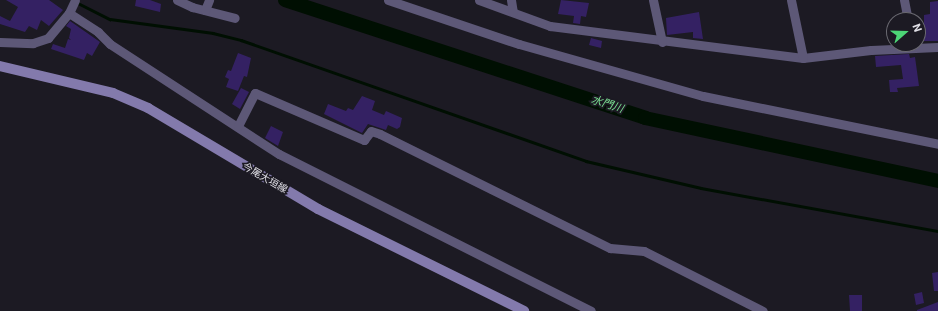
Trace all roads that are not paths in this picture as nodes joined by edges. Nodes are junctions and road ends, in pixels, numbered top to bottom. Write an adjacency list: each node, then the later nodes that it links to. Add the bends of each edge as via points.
1 (75, 0): 11 (street)
2 (177, 0): 10 (street)
3 (209, 0): 10 (street)
4 (388, 0): 23 (street, via 534,48 696,94)
5 (479, 0): 12 (street)
6 (511, 0): 12 (street)
7 (653, 0): 16 (street)
8 (791, 0): 20 (street)
9 (904, 0): 13 (street)
10 (205, 10): 14 (street)
11 (70, 11): 15 (street, via 48,38 33,43); 22 (street, via 110,44)
12 (513, 12): 16 (street, via 550,26)
13 (906, 12)
14 (235, 18)
15 (0, 42)
16 (662, 42): 20 (street)
17 (926, 46): 18 (street)
18 (938, 46)
19 (886, 49): 20 (street)
20 (803, 58)
21 (0, 66): 24 (main road, 今尾大垣線, via 113,93 148,108 318,209)
22 (238, 126): 25 (street, via 317,175); 26 (street, via 256,93 364,140 371,131 380,134 610,248 644,251)
23 (938, 144)
24 (524, 311)
25 (591, 311)
26 (763, 311)

